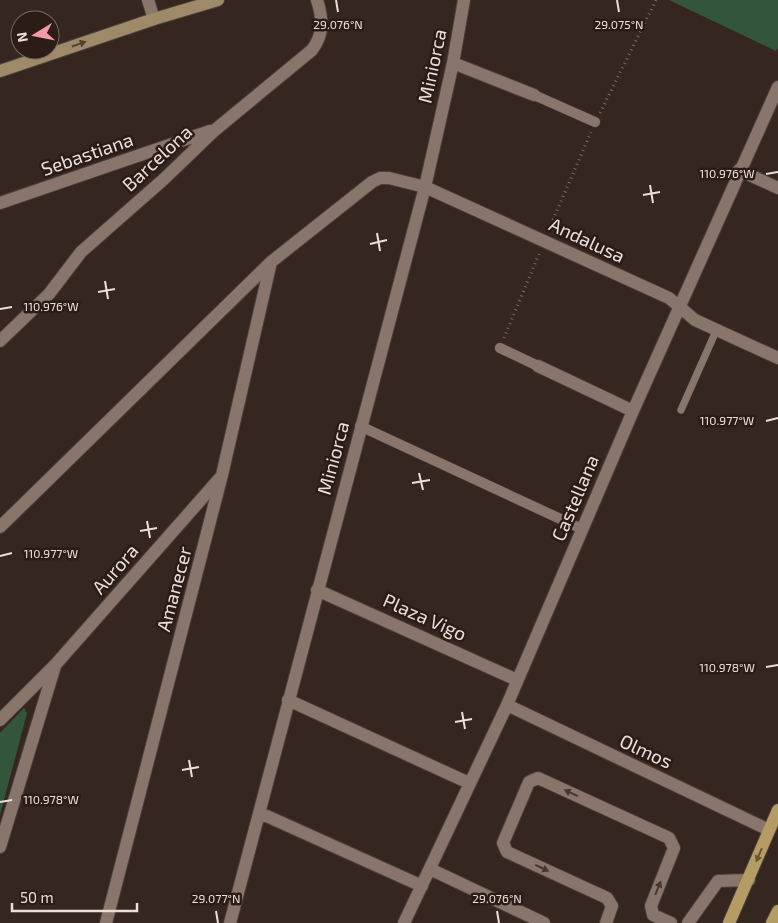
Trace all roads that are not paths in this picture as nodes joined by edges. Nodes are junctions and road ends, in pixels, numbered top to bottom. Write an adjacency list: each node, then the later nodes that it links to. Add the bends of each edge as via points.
1 (148, 0): 5 (street)
2 (218, 0): 5 (main road)
3 (317, 0): 11 (street, Barcelona, via 322,26 320,39 312,50)
4 (464, 0): 6 (street, Miniorca)
5 (154, 19): 7 (main road, one-way to 5)
6 (453, 63): 9 (street); 13 (street, Miniorca)
7 (0, 71)
8 (778, 87): 12 (street, Castellana)
9 (534, 94): 10 (street)
10 (595, 122)
11 (215, 130): 15 (street, Sebastiana); 19 (street, Barcelona, via 81,252 49,294)
12 (739, 170): 14 (street); 17 (street, Castellana)
13 (425, 187): 16 (street, Andalusa, via 380,178); 17 (street, Andalusa); 25 (street, Miniorca)
14 (778, 188)
15 (0, 203)
16 (271, 262): 26 (street, Amanecer); 27 (street)
17 (680, 305): 18 (street, Andalusa, via 695,320); 24 (street, Castellana)
18 (716, 330): 21 (street, Andalusa); 23 (lane)
19 (0, 341)
20 (500, 348): 22 (street)
21 (778, 358)
22 (538, 366): 24 (street)
23 (680, 410)
24 (633, 411): 28 (street, Castellana)
25 (360, 426): 28 (street); 29 (street, Miniorca)
26 (222, 475): 30 (street, Aurora); 44 (street, Amanecer)
27 (0, 527)
28 (582, 529): 31 (street, Castellana)
29 (317, 590): 31 (street, Plaza Vigo); 32 (street, Miniorca)
30 (56, 664): 34 (street, Aurora); 39 (street, Aurora)
31 (517, 680): 33 (street, Castellana)
32 (288, 700): 35 (street); 37 (street, Miniorca)
33 (506, 705): 35 (street, Castellana); 38 (street, Olmos)
34 (0, 720)
35 (469, 783): 40 (street, Castellana)
36 (778, 810): 38 (main road)
37 (260, 813): 42 (street); 45 (street, Miniorca)
38 (774, 834): 41 (main road, one-way to 41)
39 (0, 847)
40 (430, 869): 42 (street, Castellana); 47 (street)
41 (748, 880): 50 (street, via 718,881); 51 (main road)
42 (422, 886): 46 (street, Castellana)
43 (778, 910): 52 (main road)
44 (106, 923)
45 (230, 923)
46 (404, 923)
47 (544, 923)
48 (606, 923): 49 (street, one-way to 48, via 653,915 651,906 674,848 669,838 533,778 503,843 504,848 607,898 612,906)
49 (671, 923)
50 (688, 923)
51 (729, 923)
52 (772, 923)

